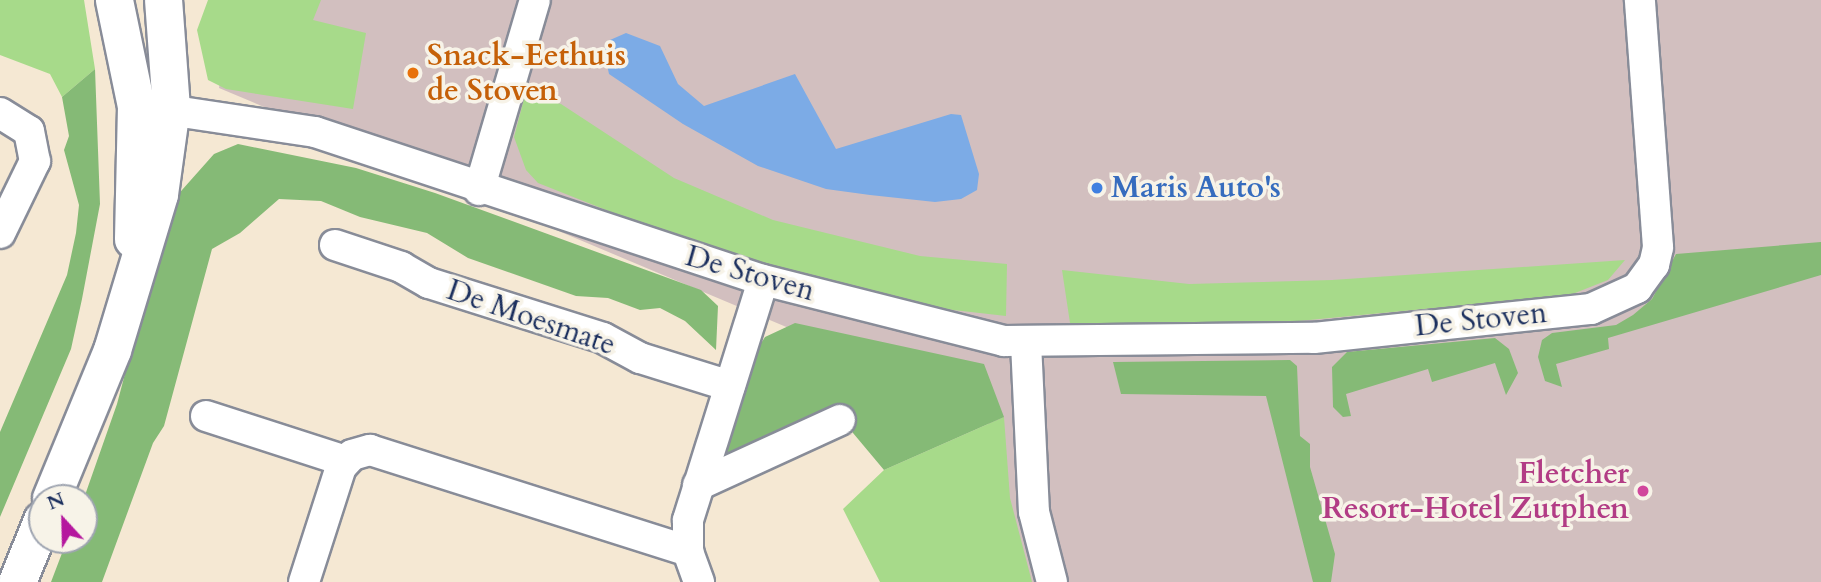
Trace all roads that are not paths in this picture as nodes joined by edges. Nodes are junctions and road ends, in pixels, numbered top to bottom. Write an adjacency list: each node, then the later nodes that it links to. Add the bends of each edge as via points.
1 (114, 0): 5 (street)
2 (163, 0): 5 (street)
3 (535, 0): 7 (street)
4 (1640, 0): 11 (street, De Stoven, via 1658,247 1646,277 1616,301 1591,309 1314,338)
5 (153, 107): 7 (street, De Stoven, via 315,132); 16 (street, via 159,194 112,350)
6 (0, 113): 8 (street, via 29,131 35,161)
7 (479, 190): 10 (street, De Stoven)
8 (0, 233)
9 (335, 245): 12 (street, De Moesmate, via 401,267 429,283 603,338 640,358)
10 (763, 280): 11 (street, De Stoven); 12 (street)
11 (1026, 343): 23 (street, via 1034,512)
12 (730, 386): 17 (street)
13 (206, 416): 15 (street)
14 (840, 420): 17 (street)
15 (345, 461): 18 (street, via 361,451 379,451); 21 (street)
16 (57, 484)
17 (698, 485): 18 (street, via 688,520)
18 (688, 551): 22 (street)
19 (28, 554): 20 (street)
20 (17, 582)
21 (304, 582)
22 (699, 582)
23 (1052, 582)

